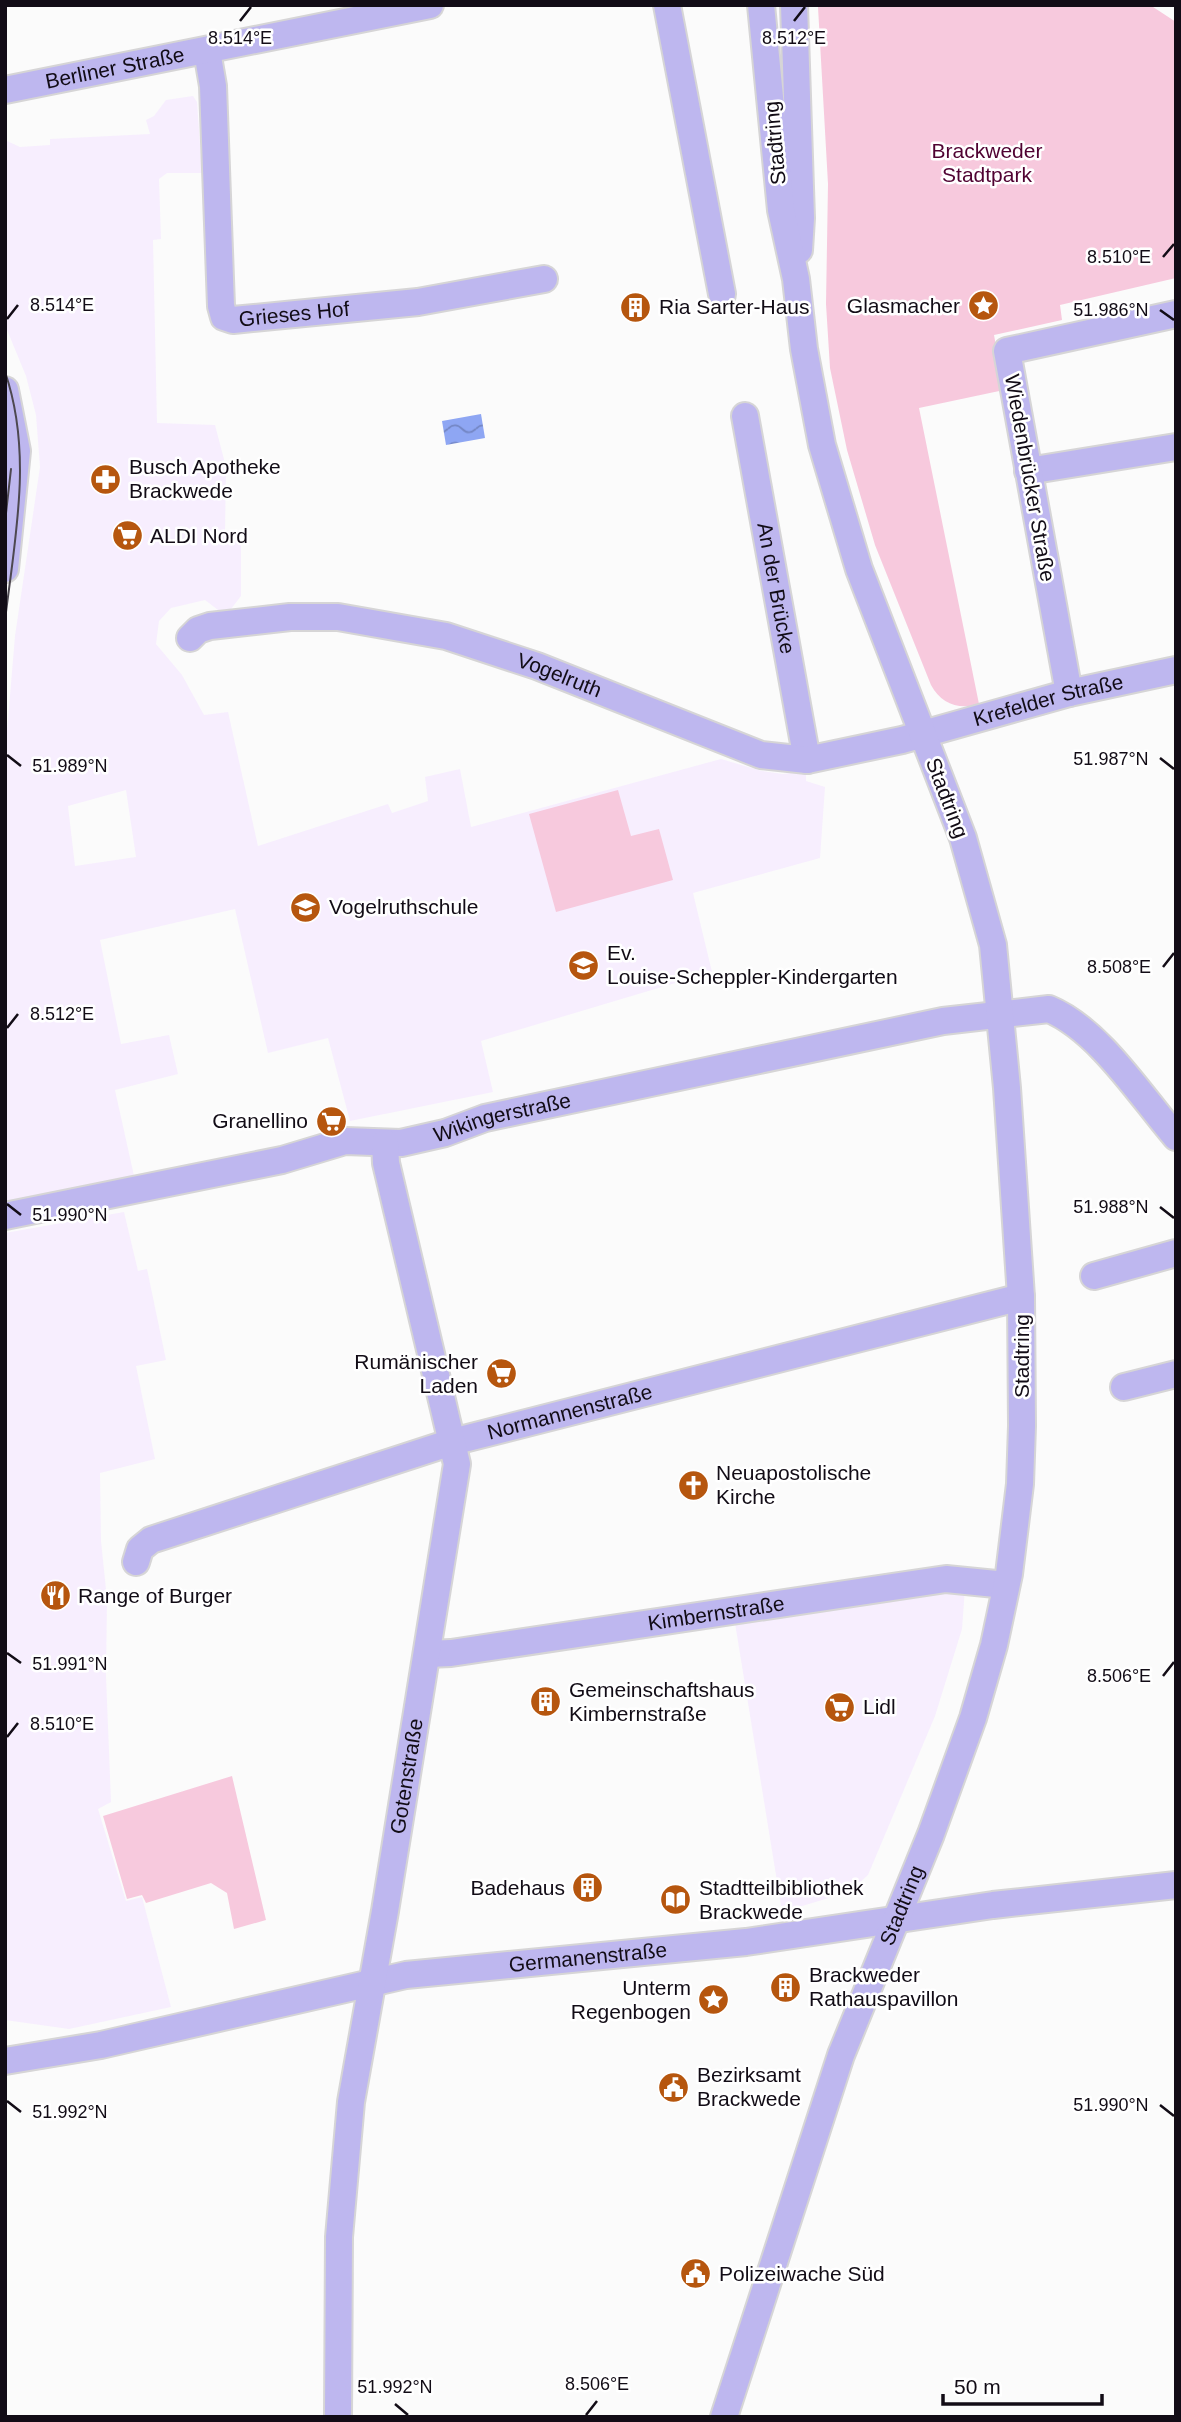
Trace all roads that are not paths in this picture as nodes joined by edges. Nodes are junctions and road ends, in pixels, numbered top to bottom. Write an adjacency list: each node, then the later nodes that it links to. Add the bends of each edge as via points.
1 (430, 5): 5 (street, Berliner Straße)
2 (667, 5): 9 (street)
3 (761, 5): 8 (street, Stadtring, via 781,210)
4 (794, 5): 8 (street, Stadtring, via 801,218)
5 (207, 51): 6 (street, Berliner Straße); 7 (street, Grieses Hof, via 213,86 224,317 233,320 372,308)
6 (5, 90)
7 (544, 279)
8 (796, 279): 19 (street, Stadtring, via 822,445 859,569)
9 (722, 295)
10 (1176, 314): 14 (street, Wiedenbrücker Straße, via 1007,351)
11 (5, 390): 15 (street, via 17,451)
12 (746, 416): 20 (street, An der Brücke)
13 (1176, 447): 14 (street)
14 (1028, 471): 18 (street, Wiedenbrücker Straße)
15 (5, 569)
16 (190, 638): 20 (street, Vogelruth, via 210,626 290,617 338,617 411,628 489,649 761,755)
17 (1176, 670): 18 (street, Krefelder Straße)
18 (1069, 693): 19 (street, Krefelder Straße)
19 (924, 736): 20 (street, Vogelruth); 21 (street, Stadtring, via 963,838 993,945)
20 (807, 760)
21 (1001, 1012): 22 (street, Wikingerstraße, via 1049,1009 1064,1015 1090,1036); 23 (street, Wikingerstraße, via 485,1118 435,1136); 27 (street, Stadtring)
22 (1176, 1137)
23 (385, 1143): 24 (street, Wikingerstraße, via 345,1141 282,1160); 30 (street, Gotenstraße)
24 (5, 1216)
25 (1176, 1253): 26 (street)
26 (1094, 1276)
27 (1021, 1297): 30 (street, Normannenstraße); 32 (street, Stadtring, via 1020,1484)
28 (1176, 1374): 29 (street)
29 (1124, 1387)
30 (452, 1442): 31 (street, Normannenstraße, via 151,1539 140,1549); 33 (street, Gotenstraße, via 455,1486)
31 (136, 1562)
32 (1006, 1586): 33 (street, Kimbernstraße, via 946,1579); 35 (street, Stadtring, via 973,1718)
33 (427, 1654): 36 (street, Gotenstraße)
34 (1176, 1885): 35 (street, Germanenstraße)
35 (894, 1919): 36 (street, Germanenstraße, via 746,1942 406,1975); 39 (street, Stadtring, via 841,2055)
36 (371, 1983): 37 (street, Germanenstraße, via 101,2045); 38 (street, Gotenstraße, via 344,2165)
37 (5, 2061)
38 (338, 2417)
39 (724, 2417)

